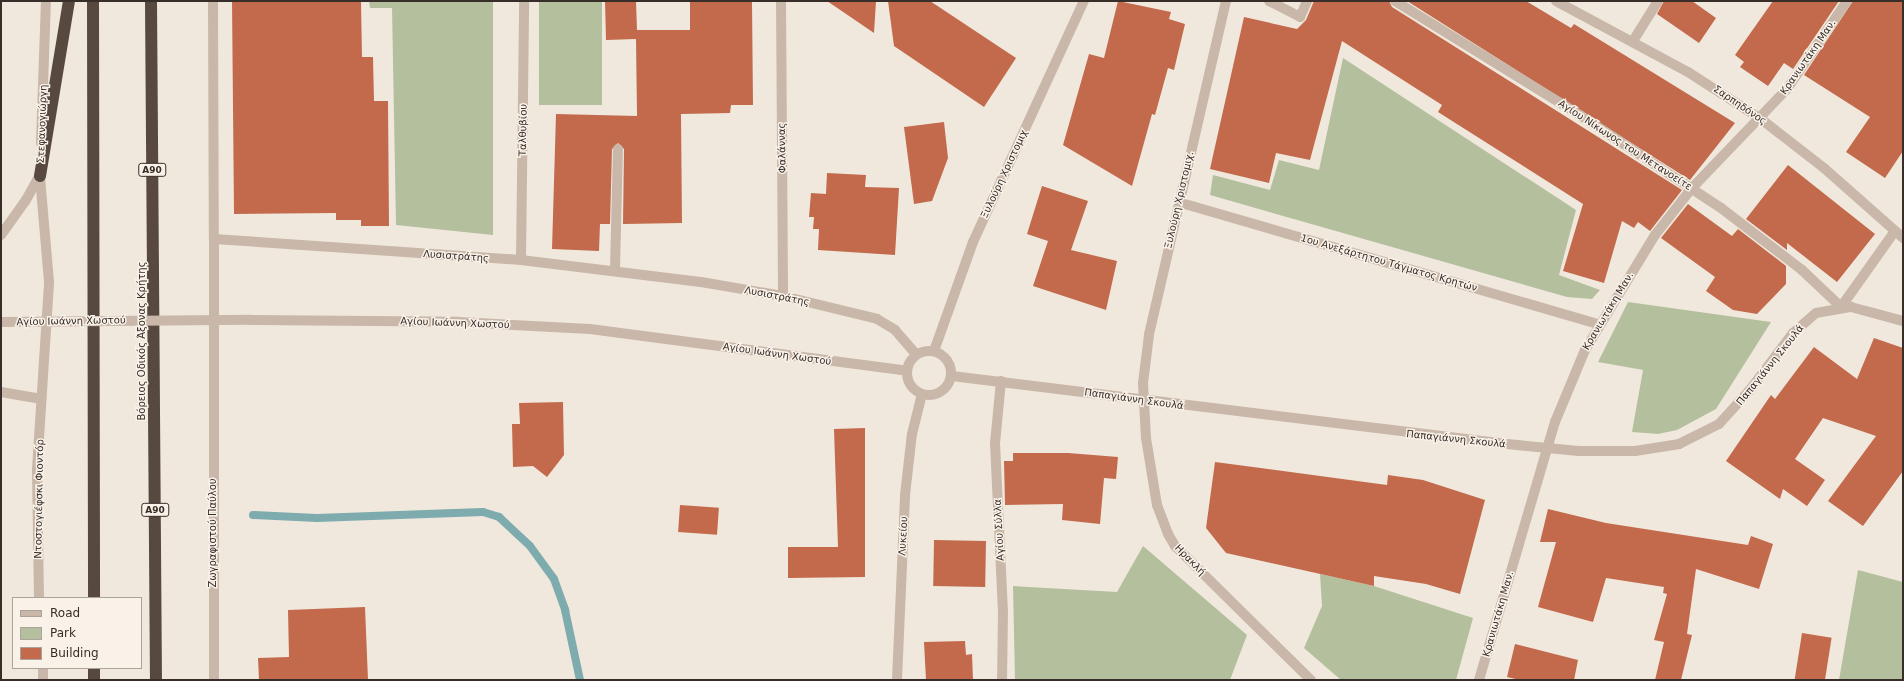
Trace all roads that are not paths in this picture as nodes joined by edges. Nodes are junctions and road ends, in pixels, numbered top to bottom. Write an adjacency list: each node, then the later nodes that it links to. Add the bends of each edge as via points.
1 (46, 1): 19 (street, Στεφανογιώργη)
2 (69, 1): 19 (highway)
3 (93, 1): 43 (highway)
4 (151, 1): 48 (highway, Βόρειος Οδικός Άξονας Κρήτης / Α90)
5 (213, 1): 24 (street)
6 (524, 1): 25 (street, Ταλθυβίου)
7 (781, 1): 27 (street, Φαλάννας)
8 (1084, 1): 32 (street, Ξυλούρη Χριστομιχ, via 973,242)
9 (1226, 1): 21 (street, Ξυλούρη Χριστομιχ.)
10 (1269, 1): 11 (street, via 1300,16)
11 (1307, 1)
12 (1395, 1): 20 (street, Αγίου Νίκωνος του Μετανοείτε)
13 (1556, 1): 16 (street, Σαρπηδόνος)
14 (1658, 1): 16 (street)
15 (1847, 1): 17 (street, Κρανιωτάκη Μαν., via 1787,89)
16 (1633, 41): 17 (street, Σαρπηδόνος)
17 (1761, 119): 20 (street, Κρανιωτάκη Μαν.); 23 (street, Σαρπηδόνος, via 1824,168)
18 (618, 149): 26 (street)
19 (40, 176): 22 (street, Στεφανογιώργη); 39 (street, Ντοστογιέφσκι Φιοντόρ, via 49,282)
20 (1692, 188): 28 (street, Αγίου Νίκωνος του Μετανοείτε, via 1802,270); 31 (street, Κρανιωτάκη Μαν., via 1655,235)
21 (1178, 202): 31 (street, 1ου Ανεξάρτητου Τάγματος Κρητών); 40 (street, Ξυλούρη Χριστομιχ., via 1149,335)
22 (1, 235)
23 (1899, 235): 28 (street)
24 (214, 239): 25 (street, Λυσιστράτης); 49 (street, Ζωγραφιστού Παύλου)
25 (521, 260): 26 (street, Λυσιστράτης)
26 (615, 269): 27 (street, Λυσιστράτης)
27 (783, 296): 33 (street, Λυσιστράτης, via 877,319 895,330)
28 (1841, 307): 29 (street, Παπαγιάννη Σκουλά, via 1864,309); 41 (street, Παπαγιάννη Σκουλά, via 1821,311 1800,325 1729,415 1700,436 1679,444 1635,451)
29 (1903, 321)
30 (1, 322): 34 (street, Αγίου Ιωάννη Χωστού, bridge, via 459,322 590,329)
31 (1599, 324): 41 (street, Κρανιωτάκη Μαν., via 1575,372)
32 (934, 351): 33 (street); 35 (street, via 947,360)
33 (916, 354): 34 (street)
34 (906, 371): 38 (street, via 912,388)
35 (952, 376): 36 (street, Παπαγιάννη Σκουλά); 38 (street, via 940,393)
36 (1000, 381): 40 (street, Παπαγιάννη Σκουλά); 51 (street, Αγίου Σύλλα, via 995,443 1003,611)
37 (1, 392): 39 (street)
38 (922, 394): 50 (street, Λυκείου, via 912,434 905,495)
39 (42, 399): 42 (street, Ντοστογιέφσκι Φιοντόρ, via 37,469)
40 (1144, 400): 41 (street, Παπαγιάννη Σκουλά); 52 (street, Ηρακλή, via 1157,505 1168,534 1176,546)
41 (1547, 448): 53 (street, Κρανιωτάκη Μαν.)
42 (39, 597)
43 (94, 597)
44 (43, 669): 46 (street)
45 (94, 669): 47 (highway)
46 (44, 680)
47 (94, 680)
48 (156, 680)
49 (214, 680)
50 (897, 680)
51 (1002, 680)
52 (1311, 680)
53 (1479, 680)

